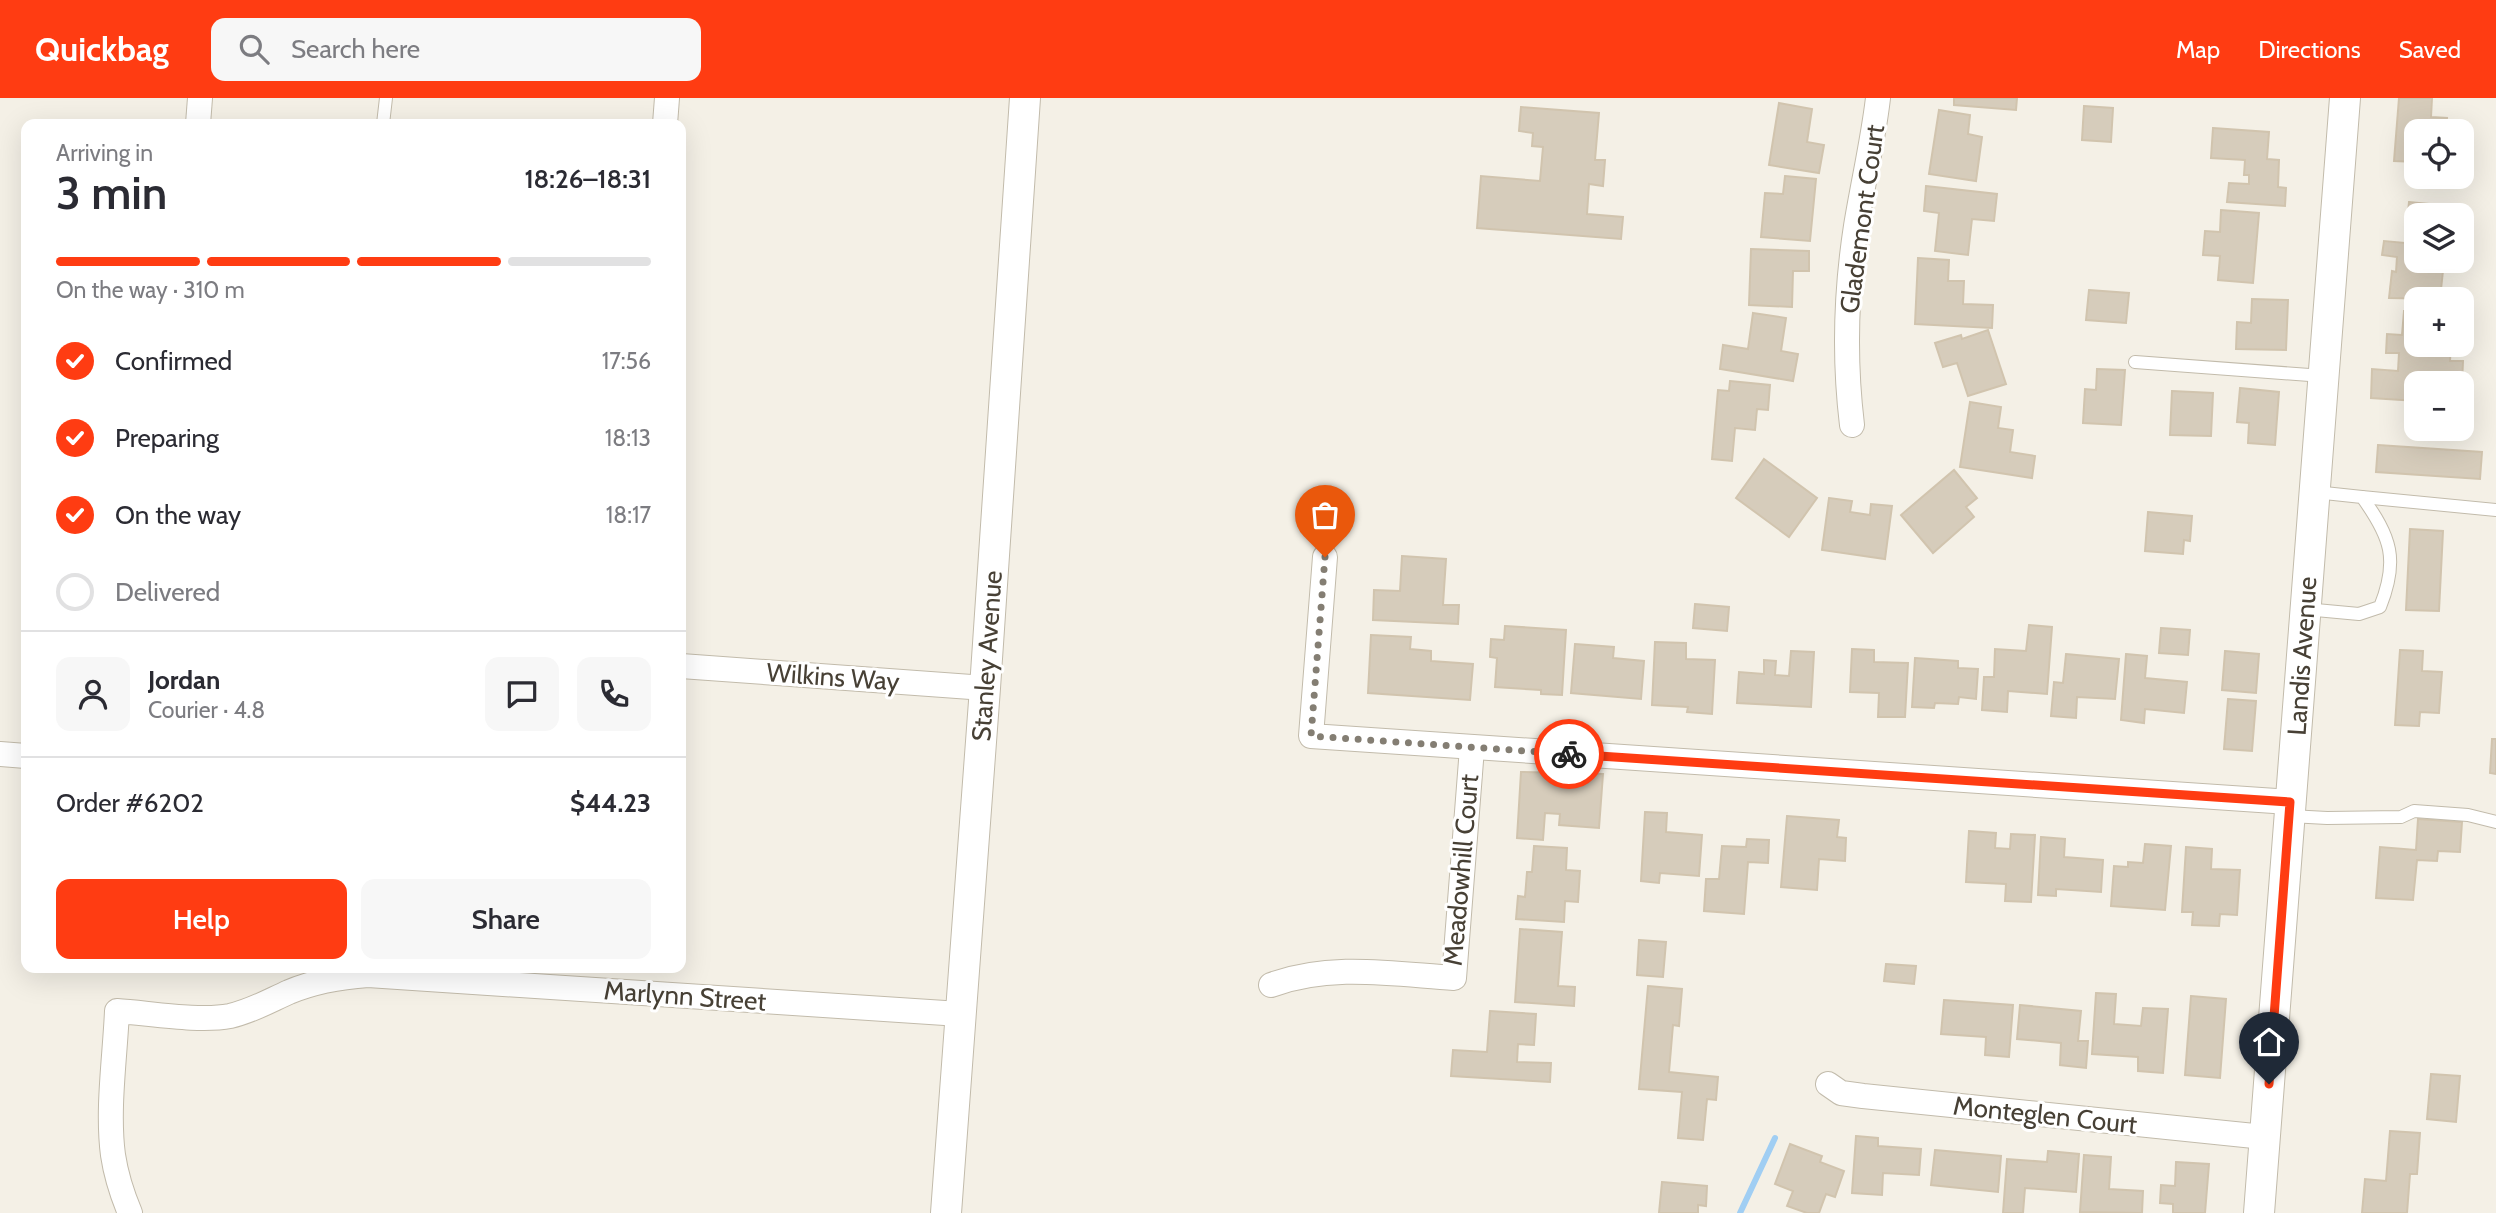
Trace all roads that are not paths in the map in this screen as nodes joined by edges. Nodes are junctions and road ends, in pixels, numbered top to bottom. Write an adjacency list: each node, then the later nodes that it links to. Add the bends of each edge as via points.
1 (200, 98): 7 (street)
2 (386, 98): 8 (lane)
3 (667, 98): 9 (street)
4 (1025, 98): 19 (street, Stanley Avenue)
5 (1878, 98): 12 (street, Glademont Court, via 1848,303)
6 (2345, 98): 11 (street, Landis Avenue)
7 (198, 119)
8 (384, 119)
9 (665, 119)
10 (2135, 362): 11 (lane)
11 (2323, 376): 13 (street, Landis Avenue)
12 (1852, 425)
13 (2314, 492): 14 (lane); 17 (street, Landis Avenue)
14 (2362, 497): 15 (lane); 17 (lane, via 2386,540 2392,567 2380,607 2359,614)
15 (2496, 510)
16 (1325, 557): 20 (street, via 1311,736)
17 (2305, 608): 23 (street, Landis Avenue)
18 (686, 666): 19 (street, Wilkins Way)
19 (985, 688): 26 (street, Stanley Avenue)
20 (1472, 748): 23 (street); 25 (street, Meadowhill Court, via 1454,978 1337,971 1314,972)
21 (0, 754): 22 (street)
22 (21, 756)
23 (2290, 809): 24 (lane, via 2327,818 2401,817 2414,811); 28 (street, Landis Avenue)
24 (2496, 822)
25 (1271, 985)
26 (960, 1014): 29 (street, Marlynn Street, via 368,975 320,981 229,1016 117,1011 113,1154); 30 (street, Stanley Avenue)
27 (1828, 1084): 28 (street, Monteglen Court, via 1841,1093)
28 (2264, 1138): 31 (street, Landis Avenue)
29 (130, 1213)
30 (946, 1213)
31 (2259, 1213)

